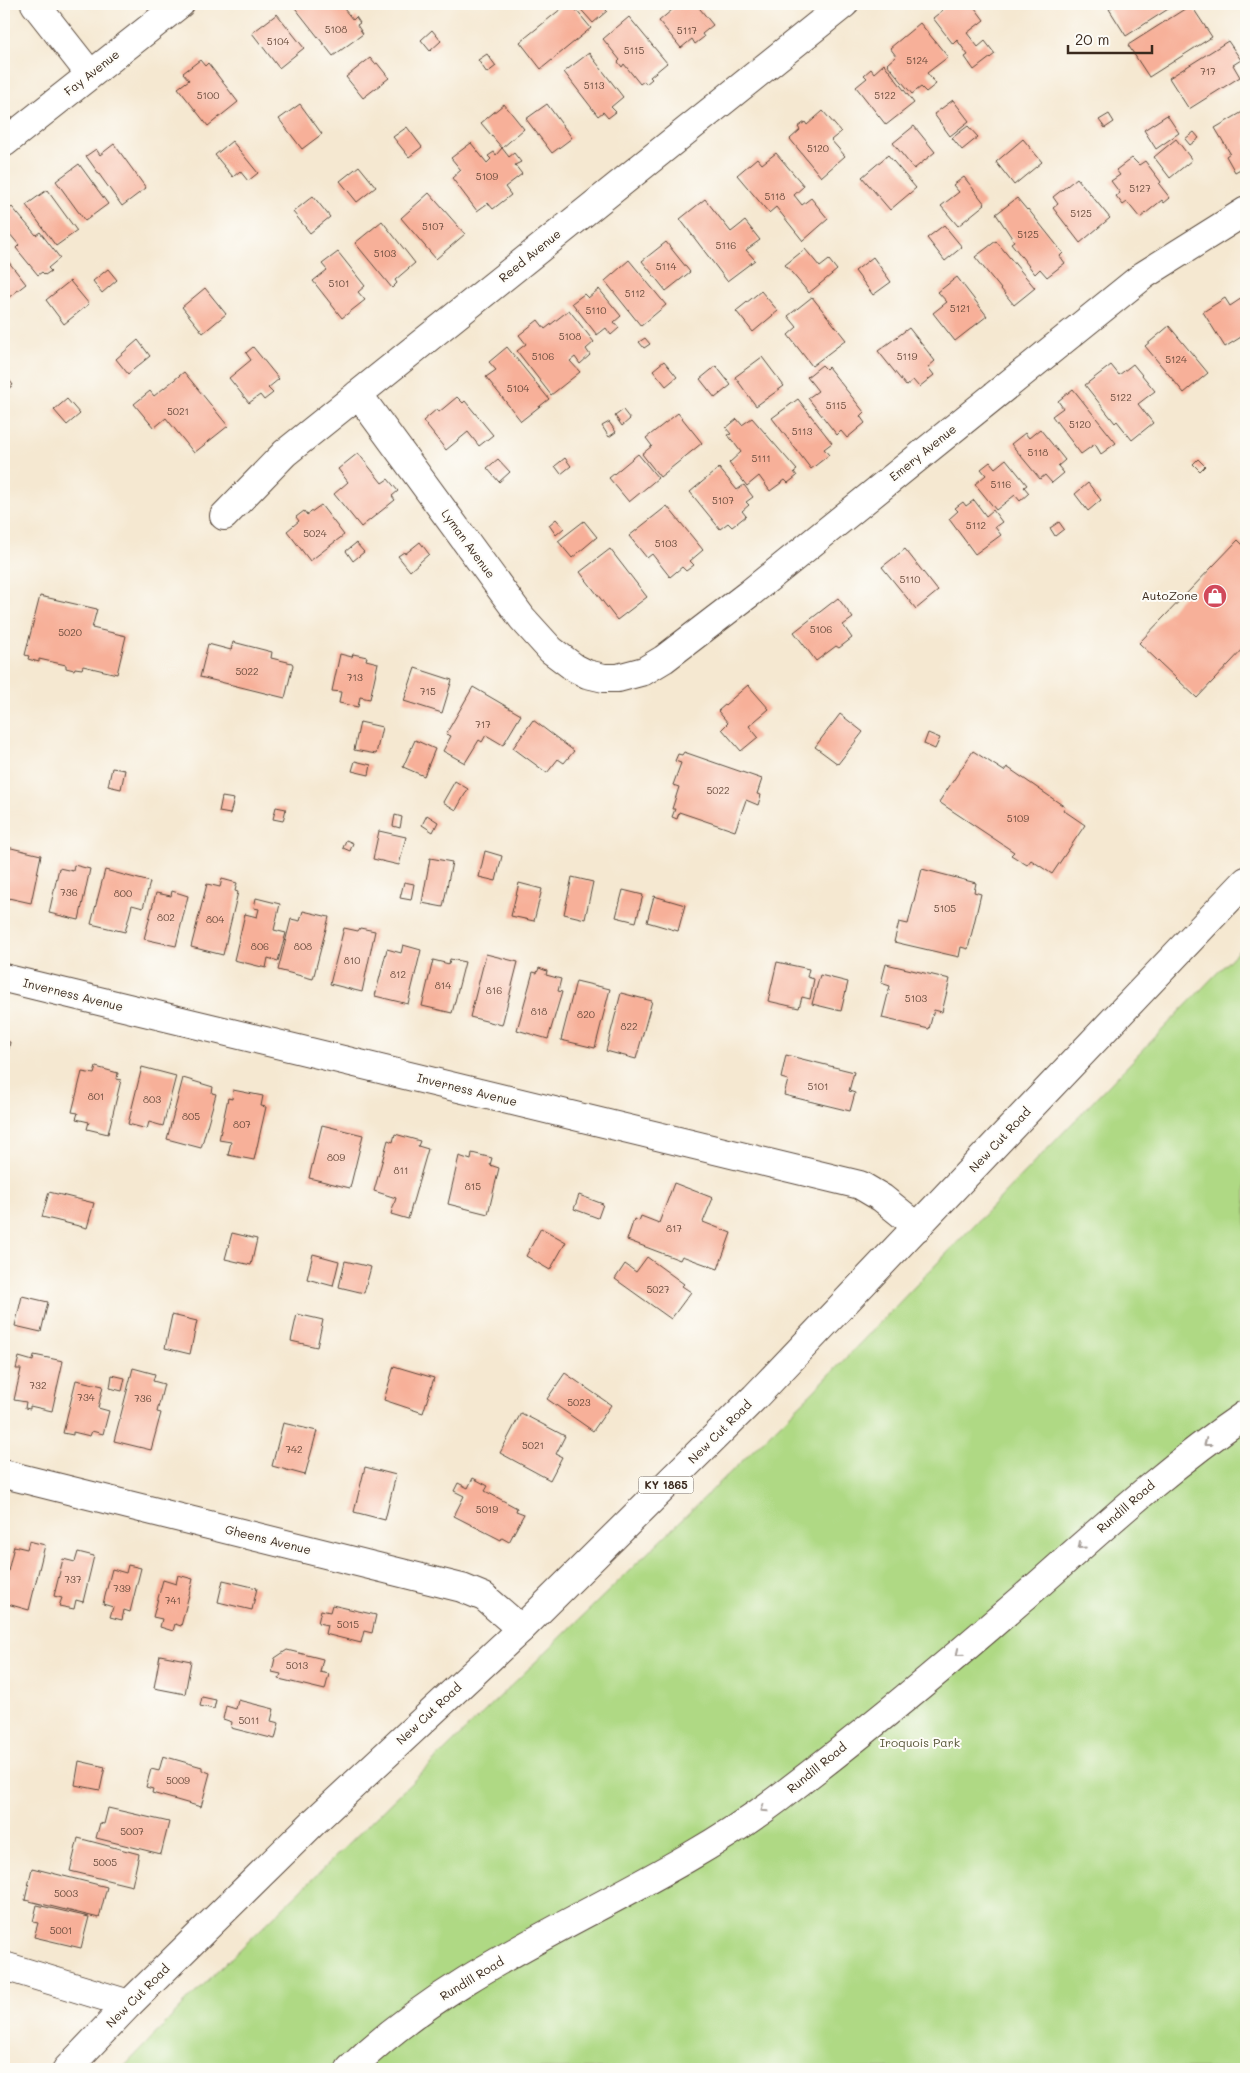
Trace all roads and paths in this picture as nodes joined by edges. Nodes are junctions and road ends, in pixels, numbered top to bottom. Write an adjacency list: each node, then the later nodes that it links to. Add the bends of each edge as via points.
1 (35, 4): 4 (street)
2 (180, 4): 4 (street, Fay Avenue)
3 (844, 4): 7 (street, Reed Avenue)
4 (90, 74): 5 (street, Fay Avenue)
5 (4, 143)
6 (1246, 211): 9 (street, Emery Avenue, via 1144,275 664,659 635,674 618,678)
7 (358, 394): 8 (street, Reed Avenue, via 285,453); 9 (street, Lyman Avenue, via 522,618 551,650 575,668)
8 (224, 516)
9 (596, 676)
10 (1246, 880): 12 (street, New Cut Road / KY 1865)
11 (4, 978): 12 (street, Inverness Avenue, via 860,1186 882,1198)
12 (918, 1227): 15 (street, New Cut Road / KY 1865, via 755,1397)
13 (1246, 1414): 19 (street, Rundill Road, one-way to 19, via 1152,1484 971,1644 779,1798 640,1886 460,1984 376,2044)
14 (4, 1474): 15 (street, Gheens Avenue, via 462,1588 484,1597)
15 (521, 1628): 17 (street, New Cut Road / KY 1865, via 315,1821)
16 (4, 1966): 17 (street)
17 (129, 2004): 18 (street, New Cut Road / KY 1865)
18 (67, 2069)
19 (350, 2069)

